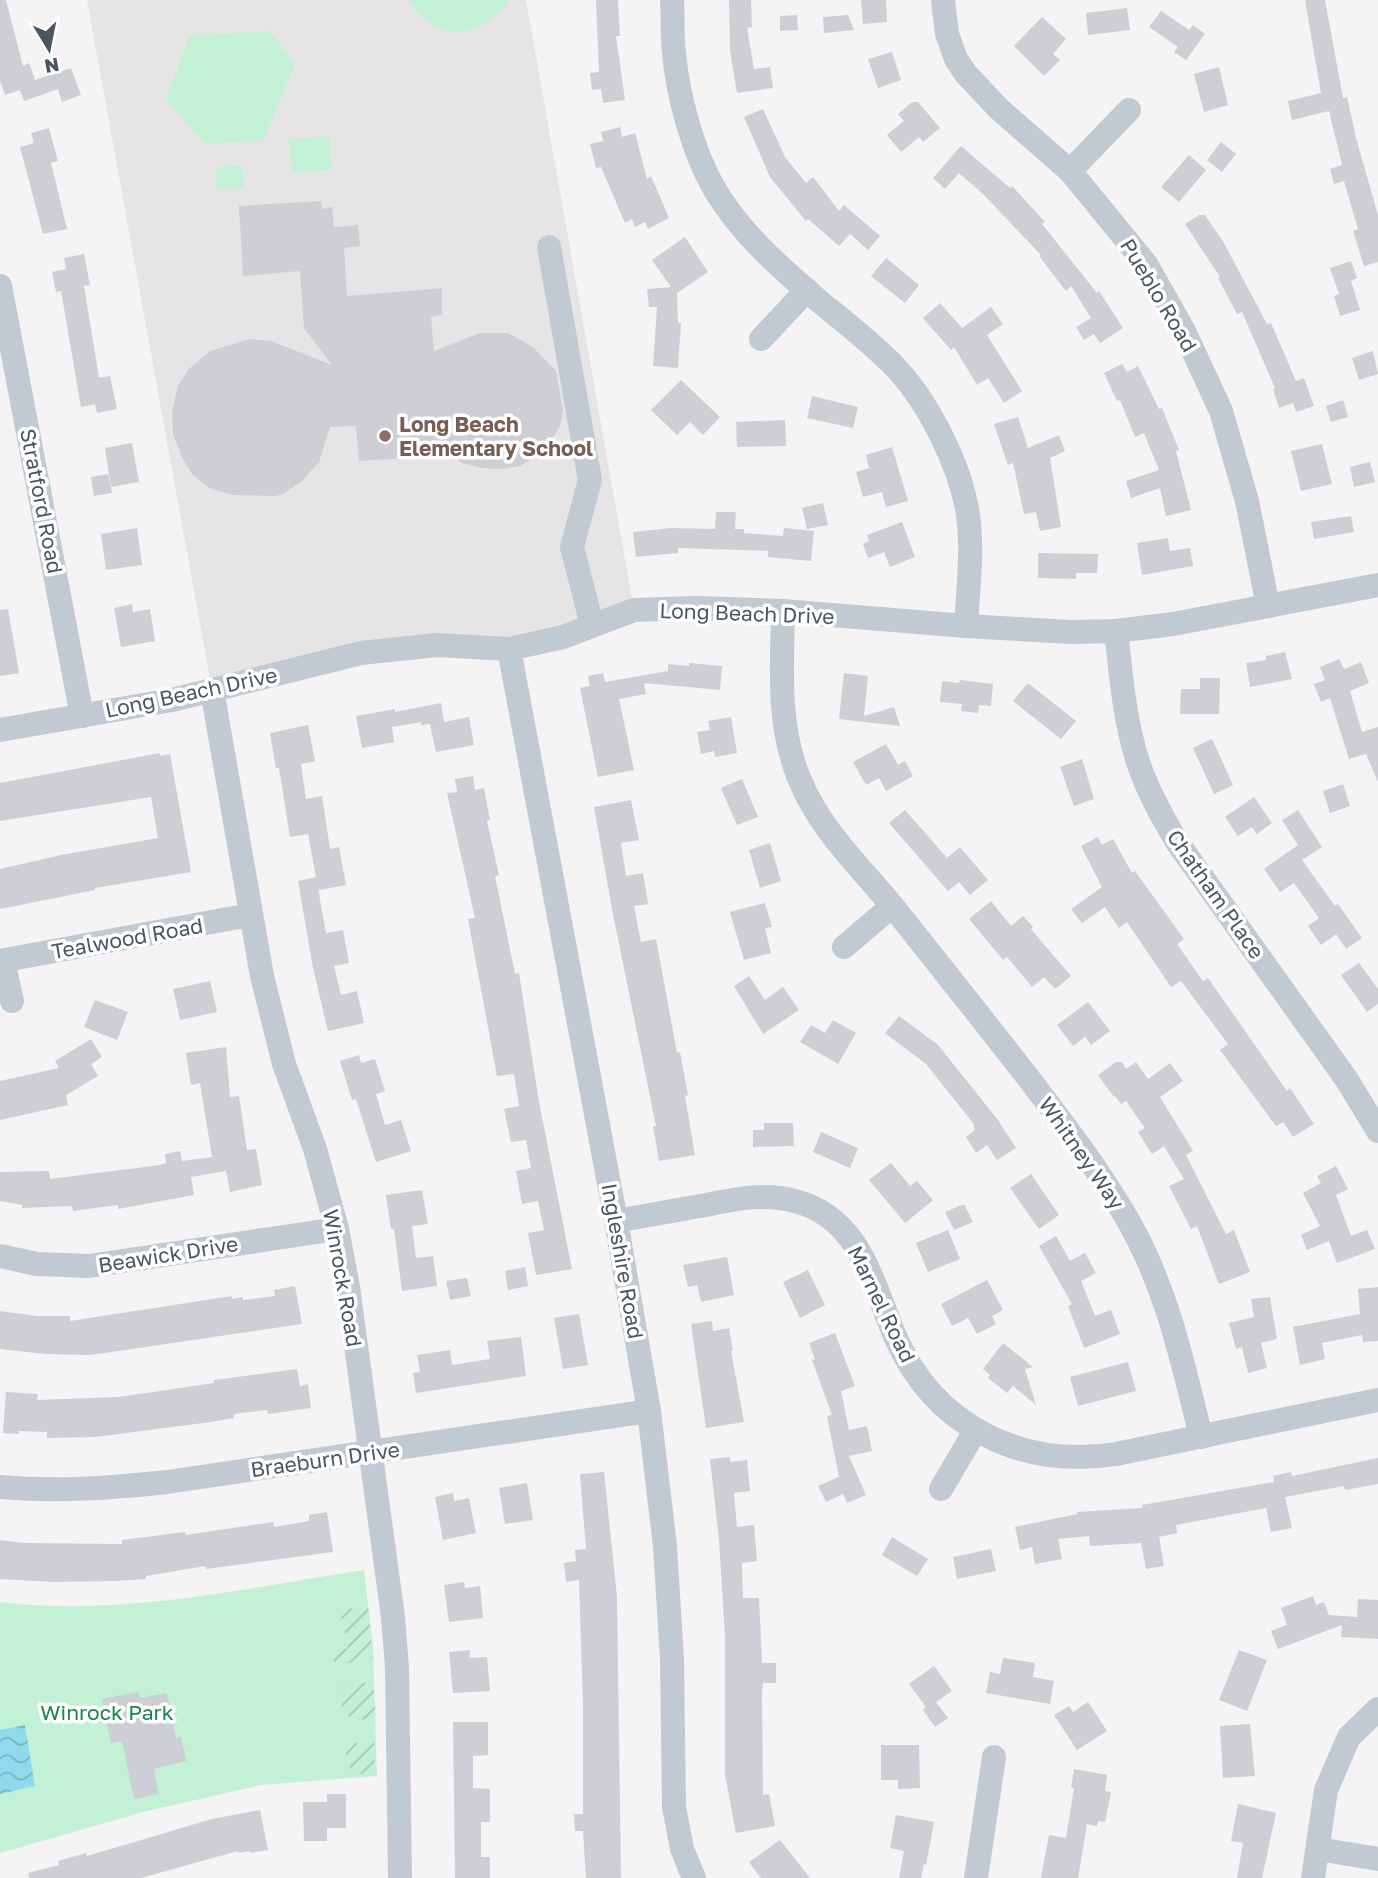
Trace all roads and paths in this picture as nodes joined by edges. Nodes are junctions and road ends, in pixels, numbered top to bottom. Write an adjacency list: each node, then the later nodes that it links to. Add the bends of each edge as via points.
1 (672, 0): 7 (street, via 682,99 691,138 710,179 748,236)
2 (943, 0): 4 (street, Pueblo Road, via 947,34 965,74)
3 (1129, 110): 4 (street)
4 (1070, 172): 10 (street, Pueblo Road, via 1146,264 1190,342 1221,411 1247,501)
5 (549, 247): 12 (street, via 590,480 572,547)
6 (0, 286): 17 (street, Stratford Road)
7 (807, 290): 8 (street); 13 (street, via 897,369 937,425 960,480 968,515)
8 (761, 340)
9 (1378, 585): 10 (street, Long Beach Drive)
10 (1268, 606): 14 (street, Long Beach Drive)
11 (783, 611): 12 (street, Long Beach Drive, via 634,610); 13 (street, Long Beach Drive); 19 (street, Whitney Way, via 782,710 799,779 829,833)
12 (592, 625): 15 (street, Long Beach Drive)
13 (966, 626): 14 (street, Long Beach Drive)
14 (1116, 631): 24 (street, Chatham Place, via 1127,722 1159,811 1348,1080)
15 (509, 649): 16 (street, Long Beach Drive, via 437,645 361,653); 25 (street, Ingleshire Road)
16 (212, 690): 17 (street, Long Beach Drive); 20 (street, Winrock Road)
17 (82, 716): 18 (street, Long Beach Drive)
18 (0, 730)
19 (892, 906): 21 (street); 31 (street, Whitney Way, via 1076,1139 1129,1222 1163,1295)
20 (250, 915): 22 (street, Tealwood Road); 26 (street, Winrock Road, via 275,1032)
21 (844, 947)
22 (2, 961): 23 (street, Tealwood Road)
23 (12, 1001)
24 (1378, 1131)
25 (617, 1221): 29 (street, Ingleshire Road); 30 (street, Marnel Road, via 751,1196 794,1201 823,1213 844,1230 862,1255 917,1375 948,1410)
26 (337, 1229): 27 (street, Beawick Drive, via 89,1266 37,1264); 32 (street, Winrock Road)
27 (0, 1256)
28 (1378, 1401): 31 (street, Marnel Road)
29 (649, 1411): 32 (street, Braeburn Drive); 40 (street, Ingleshire Road, via 672,1659 674,1807 682,1849)
30 (975, 1431): 31 (street, Marnel Road, via 1024,1450 1081,1458); 34 (street)
31 (1201, 1437)
32 (370, 1452): 33 (street, Braeburn Drive, via 101,1489); 39 (street, Winrock Road, via 396,1655)
33 (0, 1487)
34 (941, 1489)
35 (1378, 1709): 37 (street, via 1349,1737 1325,1790)
36 (994, 1757): 41 (street)
37 (1318, 1849): 38 (street); 42 (street)
38 (1378, 1859)
39 (400, 1878)
40 (694, 1878)
41 (976, 1878)
42 (1313, 1878)

